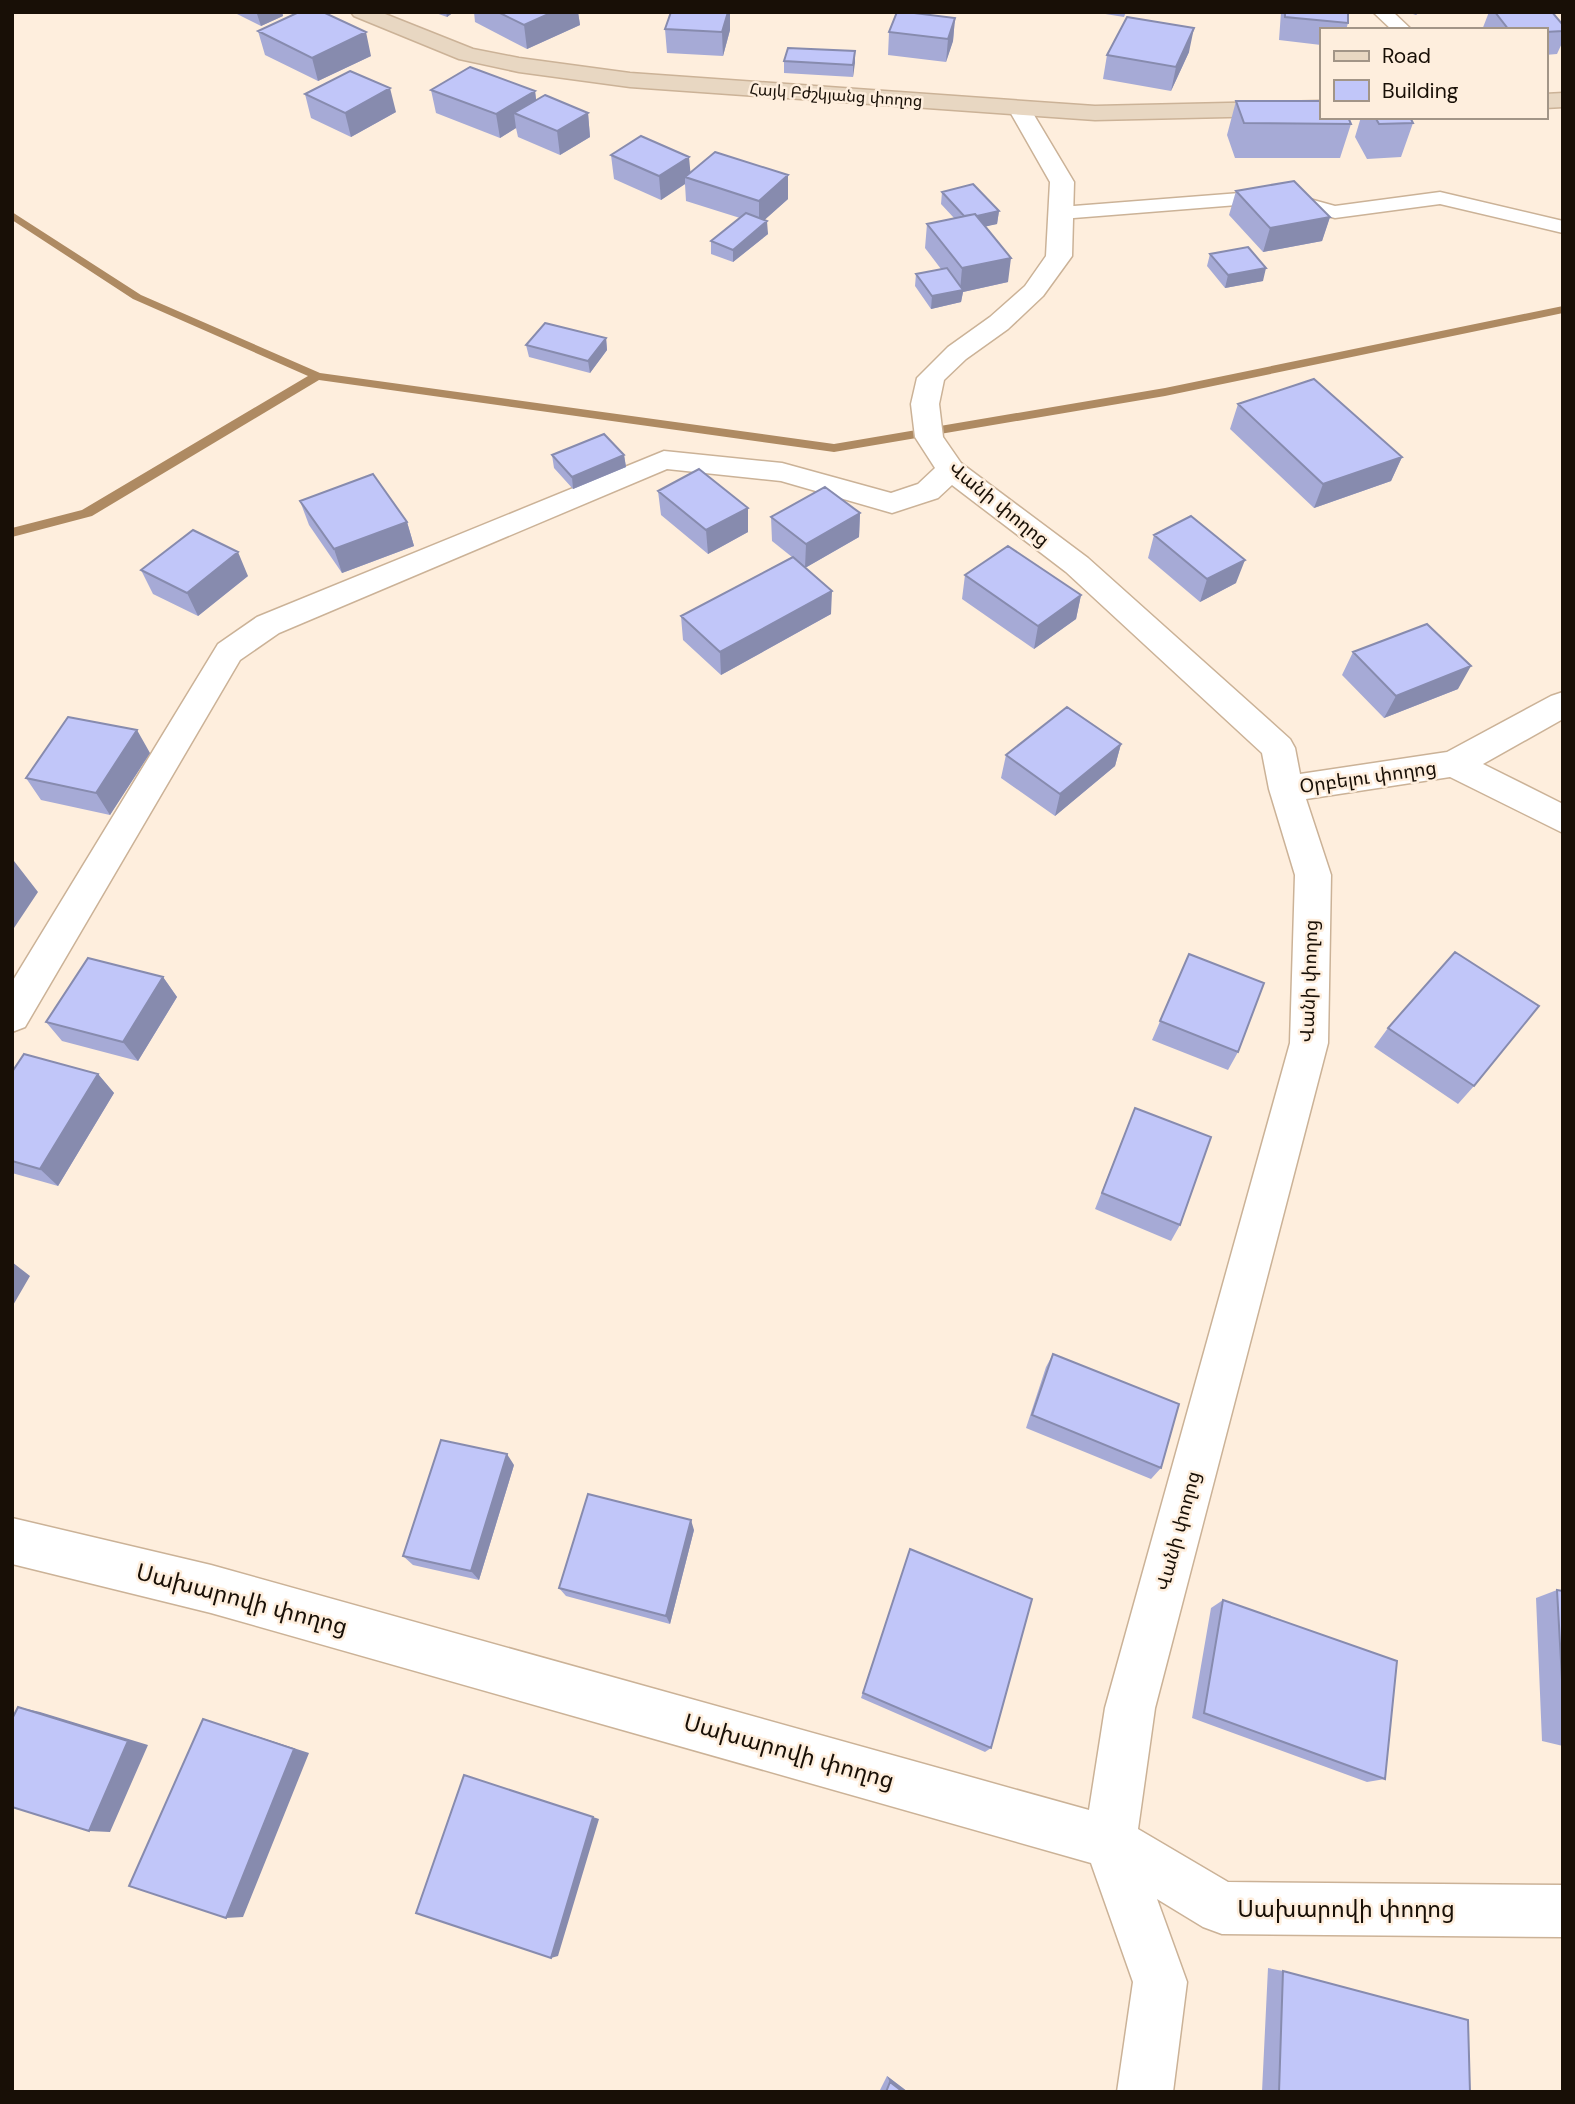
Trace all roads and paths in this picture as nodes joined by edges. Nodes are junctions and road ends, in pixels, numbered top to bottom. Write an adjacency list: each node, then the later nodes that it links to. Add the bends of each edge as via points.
1 (361, 12): 5 (main road, Հայկ Բժշկյանց փողոց, via 467,54 519,65 630,80)
2 (1382, 12): 3 (lane)
3 (1401, 28)
4 (1320, 108): 5 (main road, Հայկ Բժշկյանց փողոց)
5 (1020, 110): 6 (street, Վանի փողոց, via 1062,182)
6 (1061, 213): 7 (lane, via 1277,196 1335,212 1440,198); 8 (street, Վանի փողոց, via 1059,256 1040,283 931,378 925,404 929,437)
7 (1563, 227)
8 (951, 470): 11 (street, Վանի փողոց, via 1077,565 1278,748); 13 (street, via 928,491 892,503 782,472 664,460 268,625 229,652)
9 (1563, 704): 10 (street)
10 (1454, 764): 11 (street, Օրբելու փողոց); 12 (street, Օրբելու փողոց)
11 (1286, 789): 15 (street, Վանի փողոց, via 1313,875 1309,1044 1130,1708)
12 (1563, 820)
13 (12, 1016)
14 (12, 1541): 15 (street, Սախարովի փողոց, via 211,1589)
15 (1110, 1842): 16 (street, Սախարովի փողոց, via 1222,1908); 17 (street, Վանի փողոց, via 1160,1982)
16 (1563, 1911)
17 (1145, 2092)

